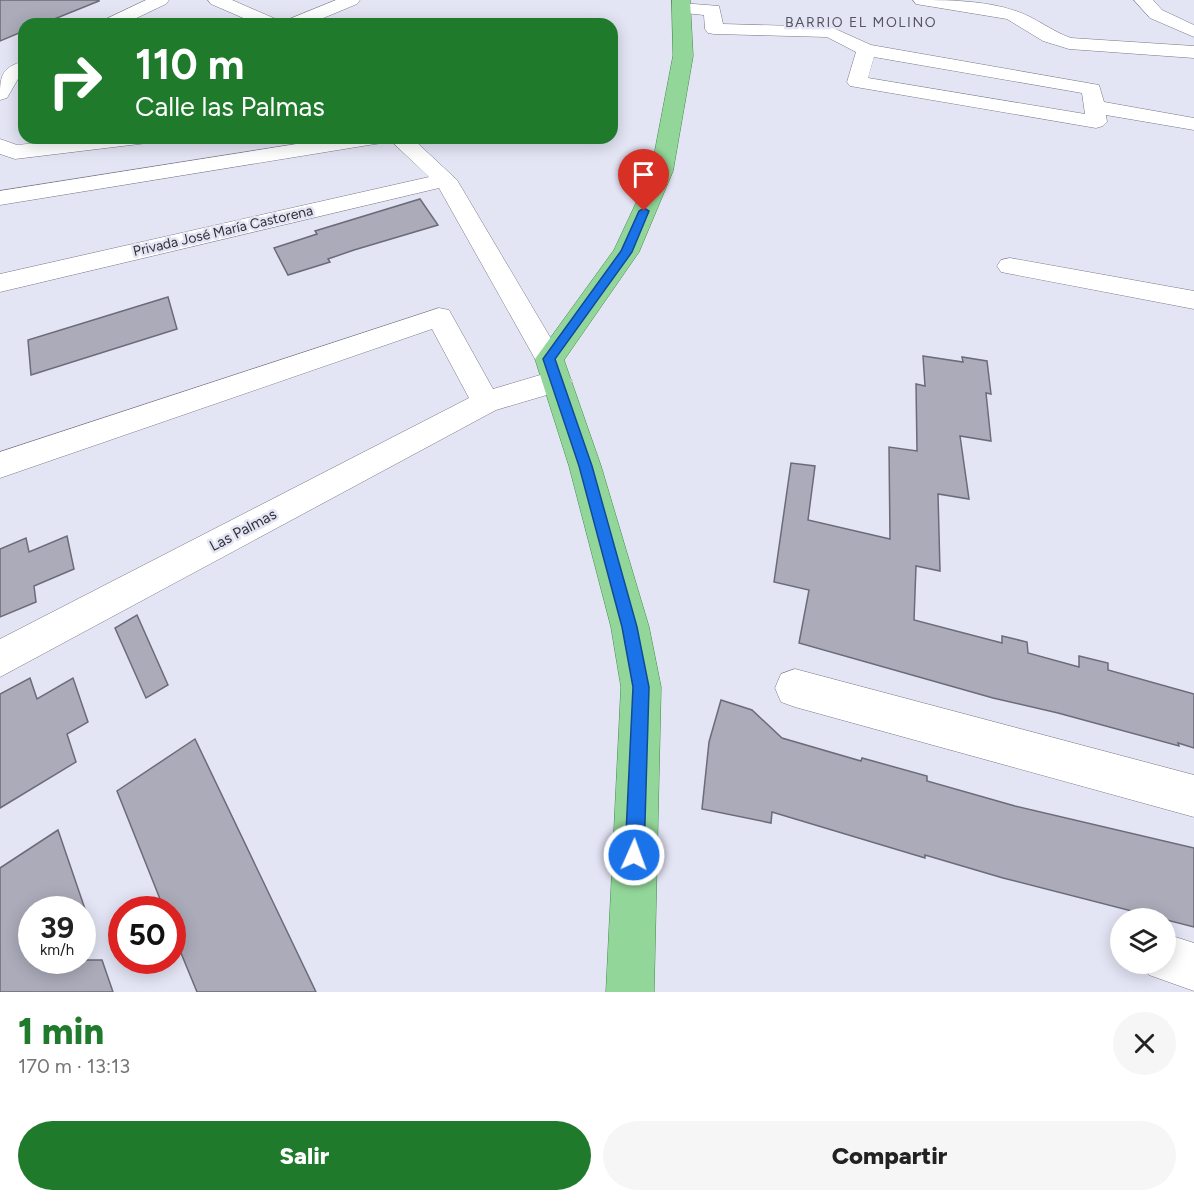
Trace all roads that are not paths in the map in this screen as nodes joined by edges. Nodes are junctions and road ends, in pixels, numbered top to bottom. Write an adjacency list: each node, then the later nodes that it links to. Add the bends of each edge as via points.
1 (160, 0): 8 (street)
2 (217, 0): 9 (street)
3 (351, 0): 10 (street)
4 (922, 0): 14 (street, via 1012,15 1069,43)
5 (1143, 0): 12 (street, via 1156,14)
6 (1162, 0): 11 (street)
7 (681, 4): 13 (street, via 713,10 714,29 831,32); 28 (main road, via 683,56 662,171 626,252)
8 (127, 18)
9 (272, 18)
10 (308, 18)
11 (1194, 20)
12 (1194, 32)
13 (866, 50): 17 (street, via 1092,89); 17 (street, via 857,82 1096,122)
14 (1194, 52)
15 (18, 70): 16 (street, via 10,75)
16 (0, 94)
17 (1094, 107): 18 (street)
18 (1194, 124)
19 (86, 144): 22 (street, via 15,152)
20 (338, 144): 24 (street)
21 (406, 144): 23 (street)
22 (0, 146)
23 (446, 180): 26 (street, Privada José María Castorena); 28 (street)
24 (0, 198)
25 (1010, 266): 27 (street)
26 (0, 283)
27 (1194, 300)
28 (553, 370): 29 (street, Las Palmas); 36 (main road, via 589,477 630,627 641,687)
29 (486, 402): 30 (street, via 439,317); 31 (street, Las Palmas)
30 (0, 465)
31 (0, 659)
32 (795, 688): 33 (street)
33 (1194, 796)
34 (1176, 961): 35 (street)
35 (1194, 967)
36 (630, 992)

